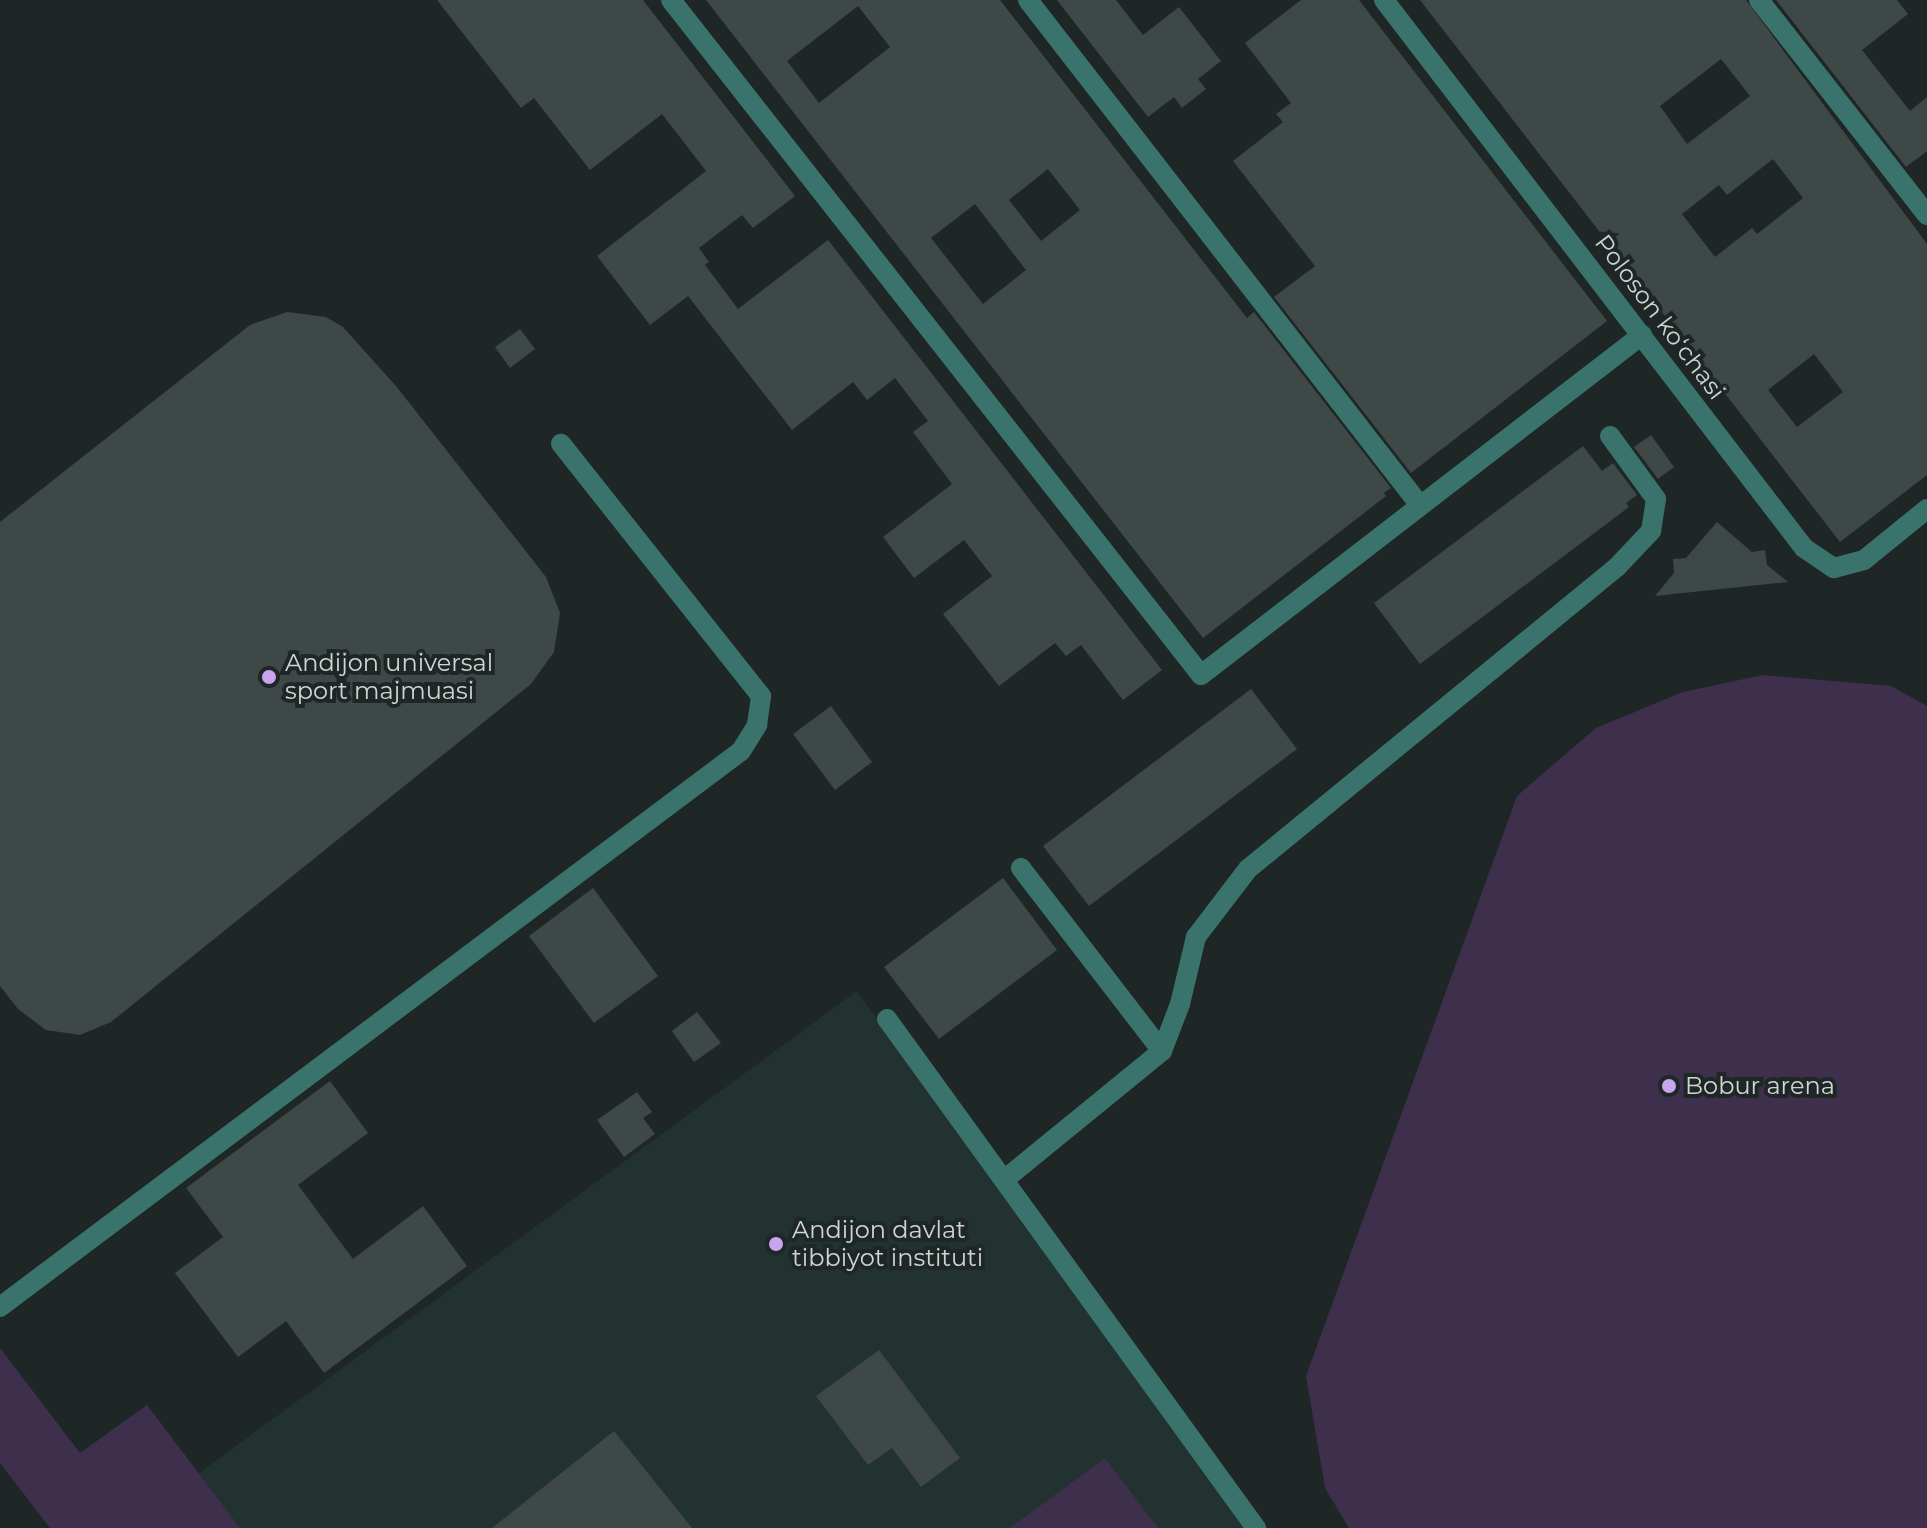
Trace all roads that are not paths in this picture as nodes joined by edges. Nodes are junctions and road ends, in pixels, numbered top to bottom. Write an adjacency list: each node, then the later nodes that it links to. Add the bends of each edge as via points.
1 (671, 0): 9 (street, via 1201,675)
2 (1028, 0): 9 (street)
3 (1384, 0): 6 (street, Poloson koʻchasi)
4 (1759, 0): 5 (street)
5 (1927, 215)
6 (1642, 335): 9 (street); 10 (street, Poloson koʻchasi, via 1804,548 1834,568 1864,560)
7 (1610, 436): 13 (street, via 1656,499 1651,531 1617,567 1248,869 1196,937)
8 (561, 444): 15 (street, via 761,696 757,725 741,751)
9 (1419, 504)
10 (1927, 509)
11 (1021, 868): 13 (street)
12 (887, 1019): 14 (street)
13 (1162, 1051): 14 (street)
14 (1004, 1180): 16 (street)
15 (0, 1307)
16 (1256, 1528)

